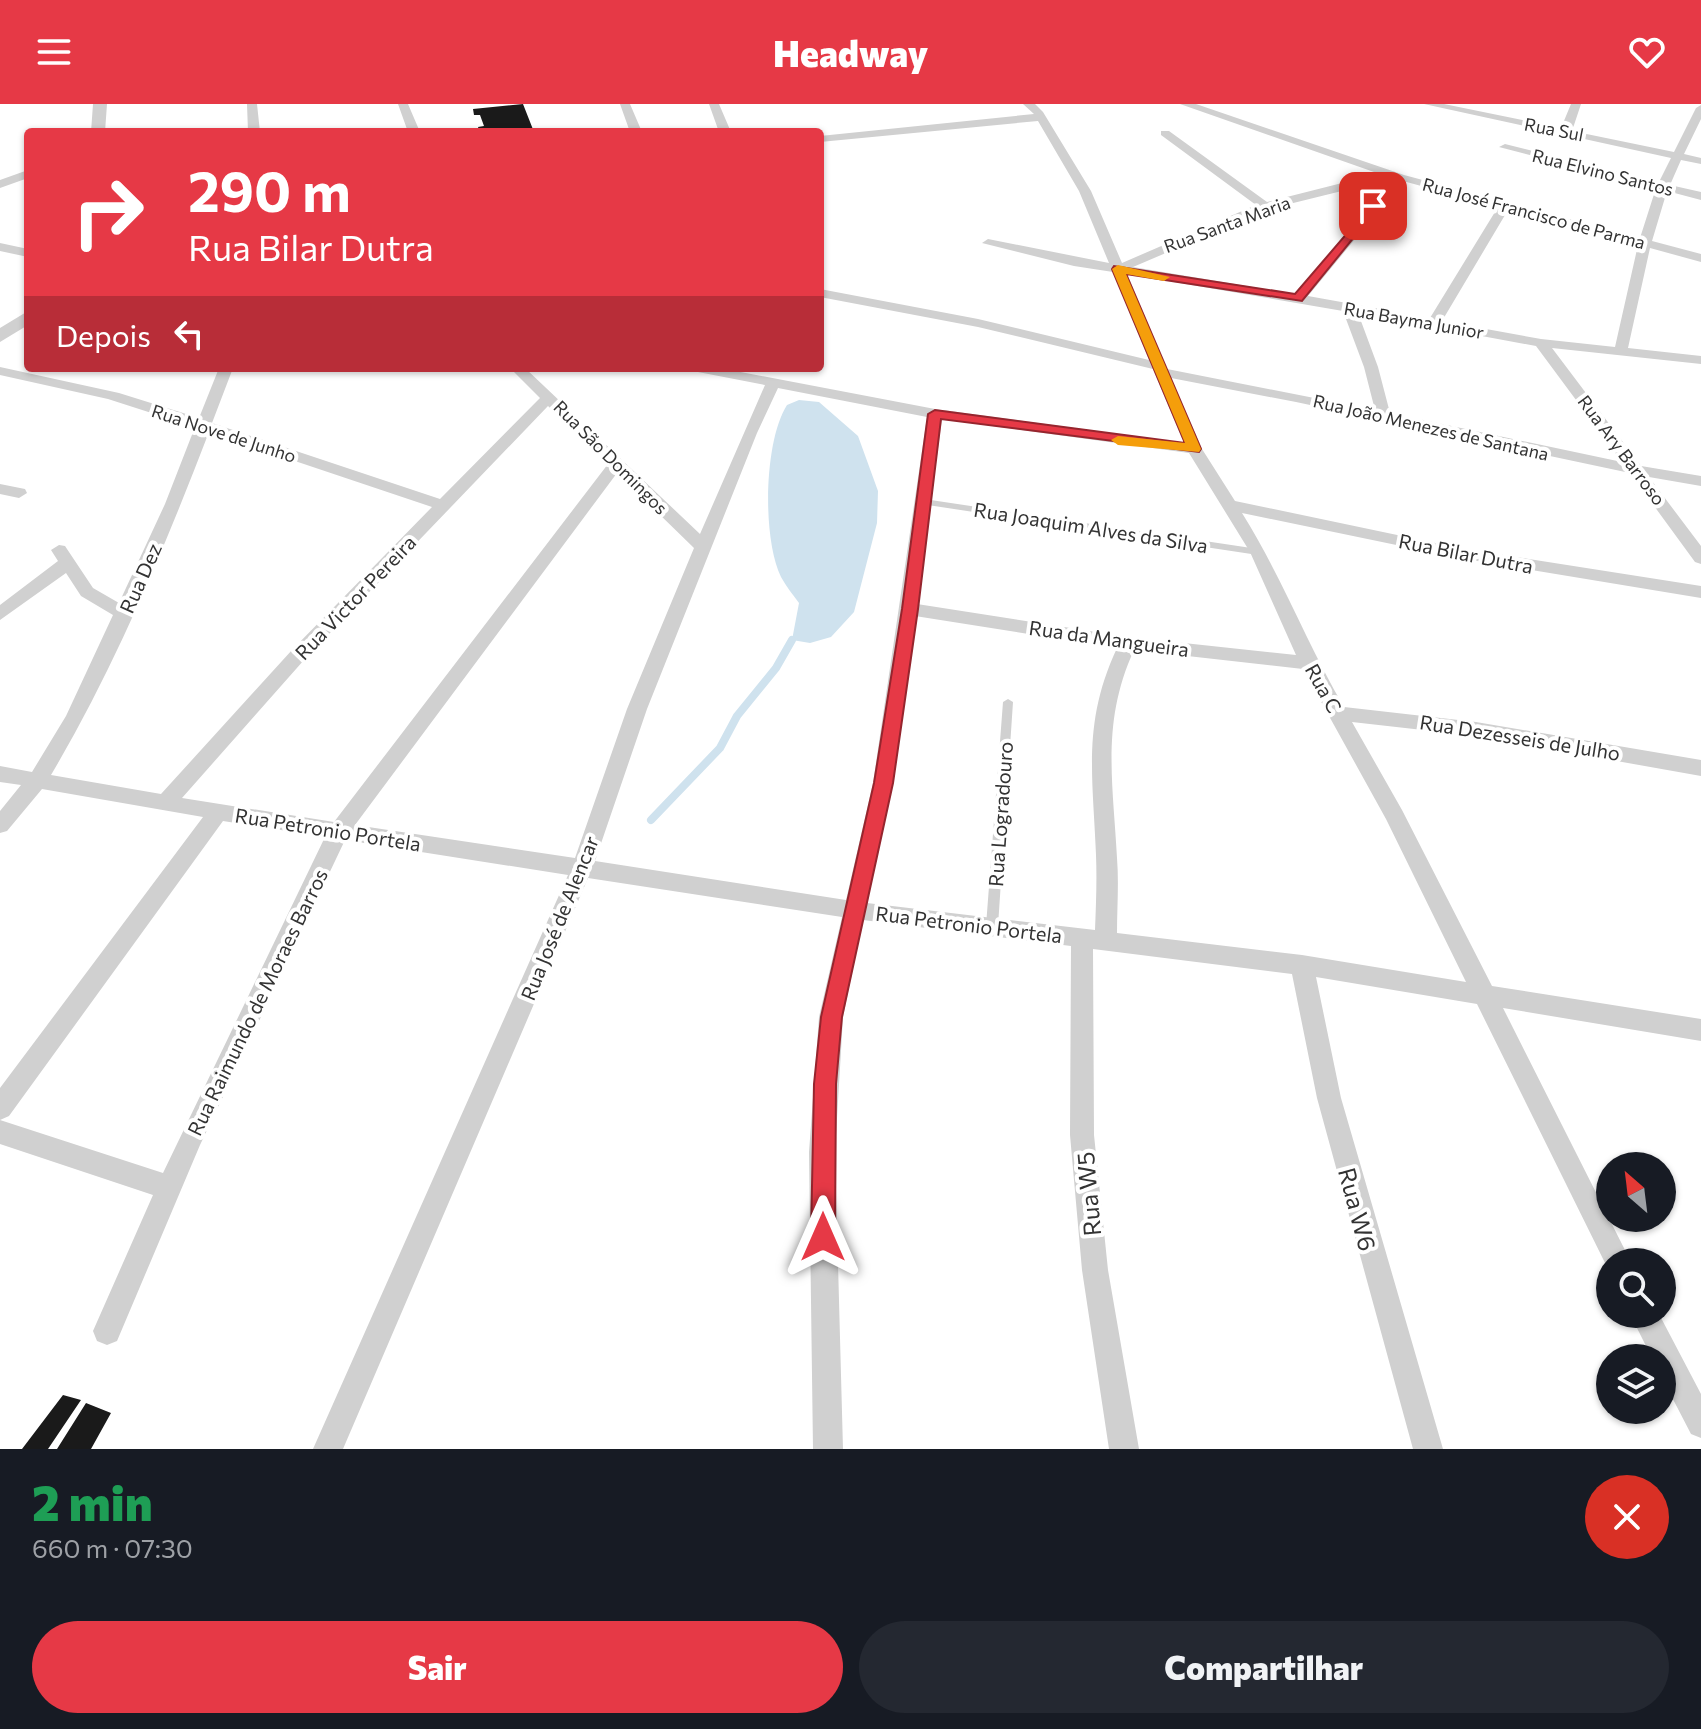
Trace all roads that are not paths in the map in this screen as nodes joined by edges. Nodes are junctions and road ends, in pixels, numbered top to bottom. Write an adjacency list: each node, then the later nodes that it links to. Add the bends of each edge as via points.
1 (100, 104): 14 (street)
2 (252, 104): 15 (street)
3 (403, 104): 16 (street)
4 (625, 104): 17 (street)
5 (714, 104): 18 (street)
6 (1185, 104): 13 (street, Rua José Francisco de Parma)
7 (1219, 104): 13 (street)
8 (1429, 104): 10 (street, Rua Sul)
9 (1576, 104): 19 (street)
10 (1459, 108): 19 (street, Rua Sul)
11 (1701, 108): 23 (street)
12 (1036, 109): 21 (street); 38 (street, Rua C, via 1085,191)
13 (1208, 111): 25 (street, Rua José Francisco de Parma)
14 (98, 128)
15 (254, 128)
16 (412, 128)
17 (634, 128)
18 (723, 128)
19 (1566, 131): 23 (street, Rua Sul)
20 (1165, 133): 32 (street)
21 (824, 138)
22 (1505, 147): 29 (street, Rua Elvino Santos)
23 (1679, 156): 24 (street, Rua Sul); 29 (street)
24 (1701, 161)
25 (1384, 172): 27 (street, Rua José Francisco de Parma); 32 (street, Rua Santa Maria)
26 (24, 175): 28 (street)
27 (1400, 177): 31 (street, Rua José Francisco de Parma); 40 (street)
28 (2, 181)
29 (1663, 186): 30 (street, Rua Elvino Santos); 34 (street)
30 (1701, 196)
31 (1505, 205): 34 (street, Rua José Francisco de Parma); 43 (street)
32 (1265, 206): 38 (street, Rua Santa Maria)
33 (988, 243): 38 (street, Rua Bayma Junior)
34 (1645, 243): 37 (street, Rua José Francisco de Parma); 46 (street)
35 (0, 247): 36 (street)
36 (24, 252)
37 (1701, 258)
38 (1118, 269): 40 (street, Rua Bayma Junior); 48 (street, Rua C)
39 (824, 294): 48 (street, Rua João Menezes de Santana, via 978,323)
40 (1298, 299): 41 (street, Rua Bayma Junior)
41 (1350, 310): 43 (street, Rua Bayma Junior); 56 (street)
42 (24, 319): 44 (street)
43 (1434, 323): 45 (street, Rua Bayma Junior)
44 (0, 337)
45 (1541, 343): 46 (street, Rua Bayma Junior); 60 (street, Rua Ary Barroso)
46 (1621, 349): 47 (street, Rua Bayma Junior)
47 (1701, 360)
48 (1159, 369): 56 (street, Rua João Menezes de Santana); 58 (street, Rua C)
49 (0, 371): 57 (street, Rua Nove de Junho, via 79,387)
50 (225, 372): 57 (street, Rua Dez)
51 (521, 372): 54 (street, Rua São Domingos)
52 (721, 372): 53 (street)
53 (774, 381): 55 (street); 67 (street, Rua José de Alencar)
54 (549, 397): 59 (street, Rua São Domingos); 65 (street, Rua Victor Pereira)
55 (935, 414): 58 (street); 64 (street)
56 (1384, 417): 60 (street, Rua João Menezes de Santana)
57 (205, 425): 65 (street, Rua Nove de Junho); 73 (street, Rua Dez)
58 (1194, 449): 66 (street, Rua C)
59 (615, 465): 67 (street, Rua São Domingos); 84 (street, Rua Raimundo de Moraes Barros)
60 (1639, 471): 61 (street, Rua João Menezes de Santana); 69 (street, Rua Ary Barroso)
61 (1701, 481)
62 (0, 489): 63 (street)
63 (19, 493)
64 (924, 502): 68 (lane, Rua Joaquim Alves da Silva); 71 (street)
65 (445, 506): 81 (street, Rua Victor Pereira, via 279,675)
66 (1232, 506): 68 (street, Rua C); 70 (street, Rua Bilar Dutra, via 1459,553)
67 (704, 548): 85 (street, Rua José de Alencar, via 637,709)
68 (1258, 552): 75 (street, Rua C)
69 (1701, 558)
70 (1701, 592)
71 (910, 609): 74 (street, Rua da Mangueira); 86 (street, via 883,783)
72 (0, 614): 73 (street, via 63,557 87,592)
73 (124, 614): 80 (street, Rua Dez, via 75,718)
74 (1128, 643): 75 (street, Rua da Mangueira); 88 (street, Rua W5, via 1101,715 1108,863)
75 (1309, 663): 77 (street, Rua C)
76 (1008, 702): 87 (lane, Rua Logradouro)
77 (1339, 714): 78 (street, Rua Dezesseis de Julho, via 1524,736); 90 (street, Rua C)
78 (1701, 768)
79 (0, 774): 80 (street, Rua Petronio Portela)
80 (37, 781): 81 (street, Rua Petronio Portela); 83 (street, Rua Dez)
81 (165, 803): 82 (street, Rua Petronio Portela)
82 (218, 812): 84 (street, Rua Petronio Portela); 92 (street)
83 (0, 825)
84 (339, 830): 85 (street, Rua Petronio Portela); 94 (street, Rua Raimundo de Moraes Barros)
85 (582, 868): 86 (street, Rua Petronio Portela); 99 (street, Rua José de Alencar)
86 (853, 910): 87 (street, Rua Petronio Portela); 100 (street, via 831,1017 825,1084)
87 (992, 926): 88 (street, Rua Petronio Portela)
88 (1094, 939): 89 (street, Rua Petronio Portela); 101 (street, Rua W5, via 1082,1135 1095,1270)
89 (1302, 965): 90 (street, Rua Petronio Portela); 102 (street, Rua W6, via 1329,1098)
90 (1484, 993): 91 (street, Rua Petronio Portela); 95 (street, Rua C)
91 (1701, 1030)
92 (0, 1108)
93 (0, 1132): 94 (street)
94 (169, 1188): 97 (street, Rua Raimundo de Moraes Barros)
95 (1611, 1248)
96 (1651, 1328): 98 (street)
97 (107, 1331)
98 (1701, 1424)
99 (328, 1449)
100 (828, 1449)
101 (1124, 1449)
102 (1428, 1449)

